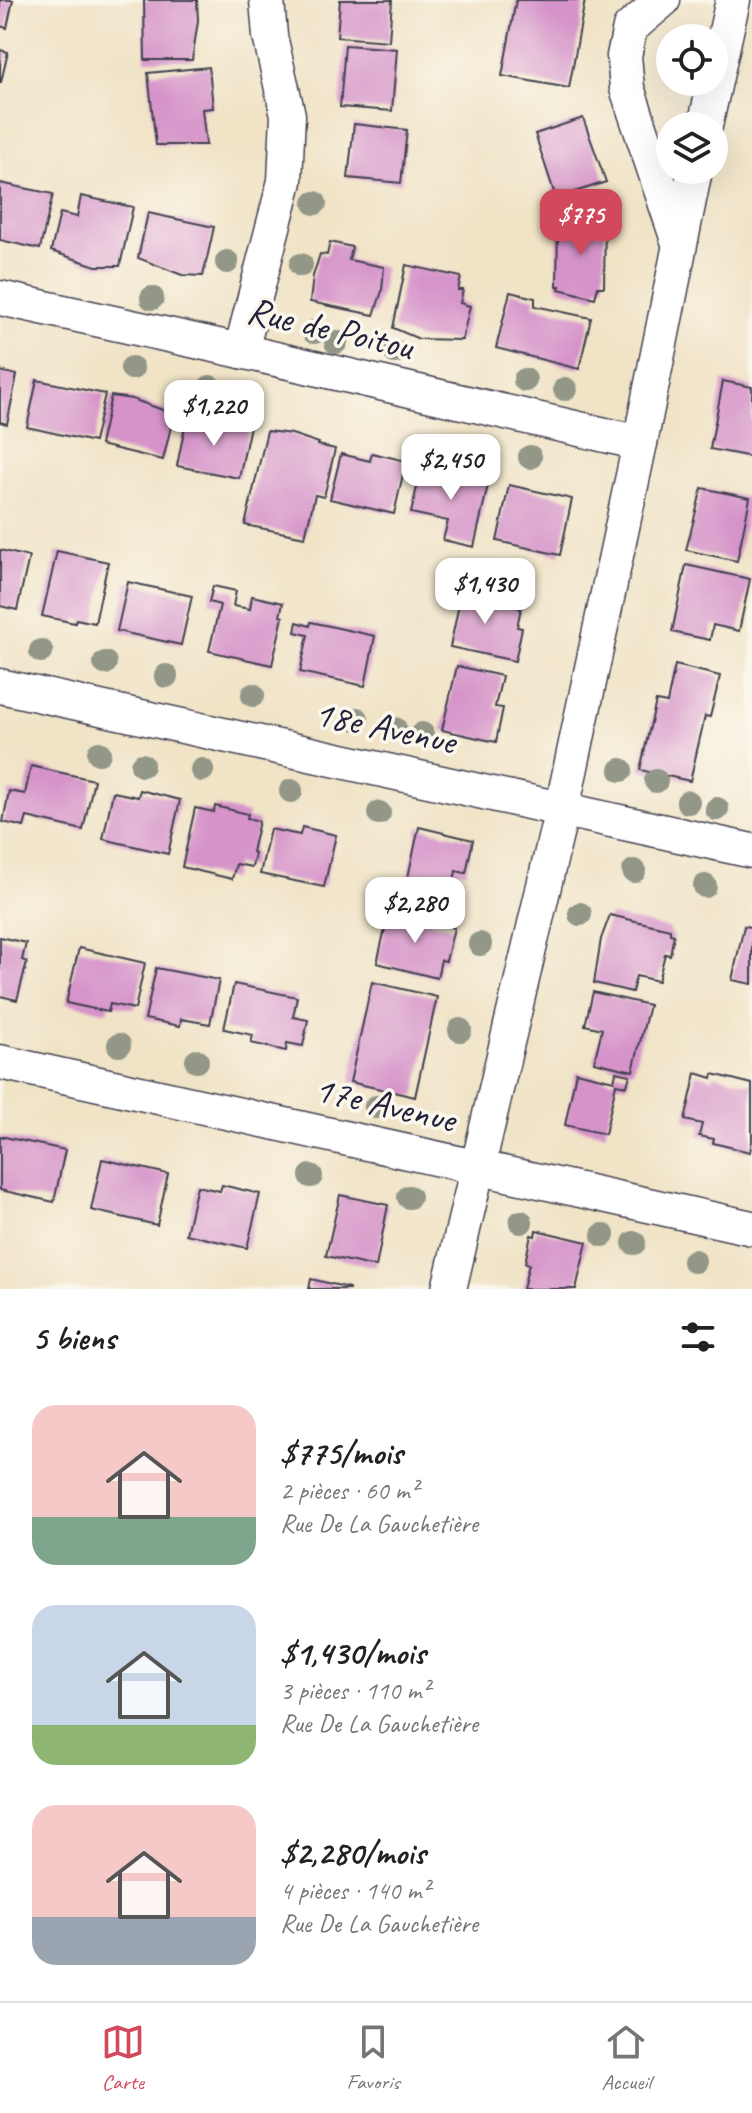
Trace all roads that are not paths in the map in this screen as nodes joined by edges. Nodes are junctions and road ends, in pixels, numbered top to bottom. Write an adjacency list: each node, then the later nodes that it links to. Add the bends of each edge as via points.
1 (267, 0): 8 (street, via 288,115 285,181)
2 (663, 0): 6 (street, via 630,28 624,56 627,88)
3 (733, 0): 4 (street)
4 (708, 112)
5 (692, 184): 6 (street)
6 (679, 243): 9 (street)
7 (0, 298): 8 (street, Rue de Poitou)
8 (241, 351): 9 (street, Rue de Poitou)
9 (640, 443): 11 (street)
10 (0, 686): 11 (street, 18e Avenue)
11 (562, 809): 12 (street, 18e Avenue); 14 (street)
12 (752, 851)
13 (0, 1062): 14 (street, 17e Avenue)
14 (478, 1168): 15 (street, 17e Avenue); 16 (street)
15 (752, 1228)
16 (449, 1289)

